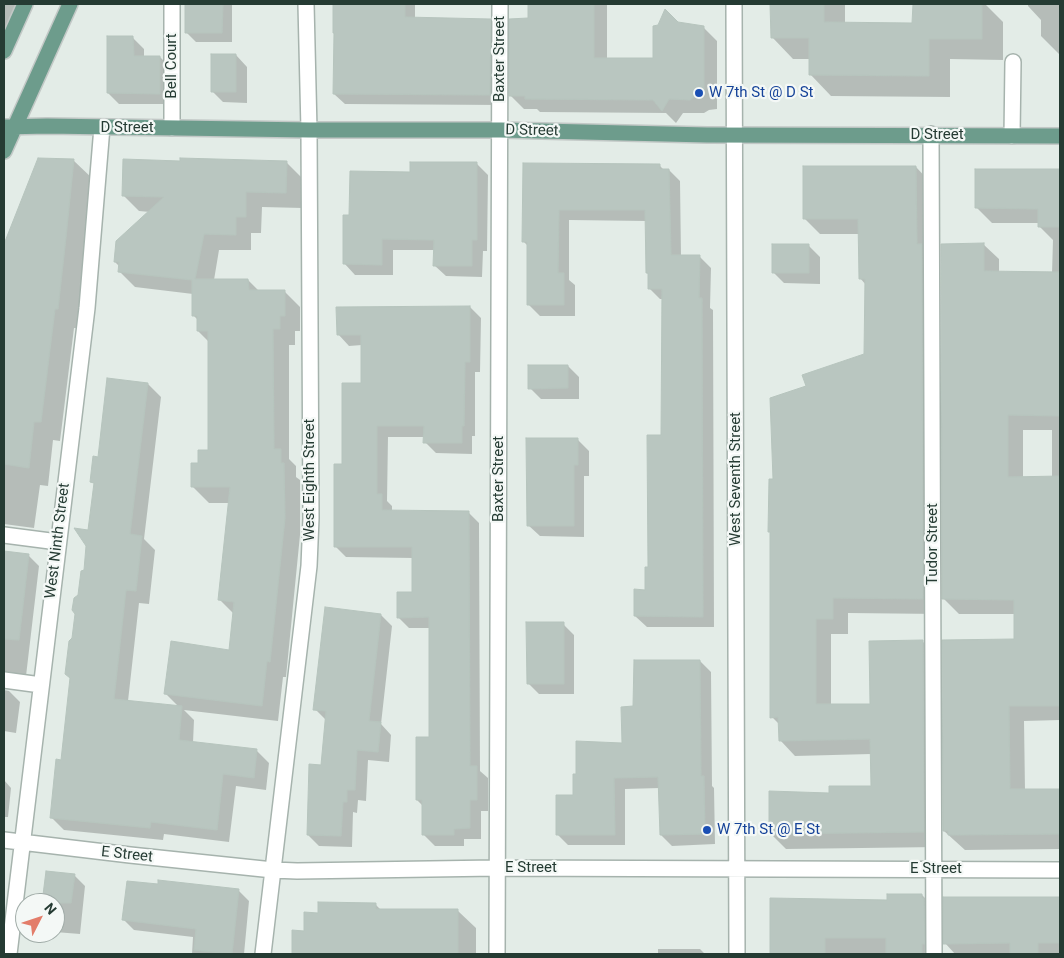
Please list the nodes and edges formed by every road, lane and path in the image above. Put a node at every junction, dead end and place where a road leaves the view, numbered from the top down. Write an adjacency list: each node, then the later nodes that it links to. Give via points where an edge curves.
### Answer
1 (25, 4): 7 (main road)
2 (70, 4): 9 (main road)
3 (172, 4): 11 (street, Bell Court)
4 (306, 4): 12 (street, West Eighth Street)
5 (500, 4): 13 (street, Baxter Street)
6 (734, 4): 15 (street, West Seventh Street)
7 (4, 51)
8 (1013, 62): 16 (street)
9 (9, 127): 10 (main road, D Street); 18 (main road)
10 (102, 128): 11 (main road, D Street); 20 (street, West Ninth Street, via 86,308)
11 (172, 128): 12 (main road, D Street)
12 (309, 130): 13 (main road, D Street); 28 (street, West Eighth Street, via 309,566)
13 (501, 130): 15 (main road, D Street); 25 (street, Baxter Street)
14 (931, 134): 15 (main road, D Street); 16 (main road, D Street); 26 (street, Tudor Street)
15 (735, 135): 27 (street, West Seventh Street)
16 (1012, 136): 17 (main road, D Street)
17 (1060, 136)
18 (4, 151)
19 (4, 535): 20 (street)
20 (58, 542): 22 (street, West Ninth Street)
21 (4, 680): 22 (street)
22 (41, 685): 24 (street, West Ninth Street)
23 (4, 840): 24 (street, E Street)
24 (23, 842): 28 (street, E Street); 30 (street, West Ninth Street)
25 (496, 868): 27 (street, E Street); 28 (street, E Street); 32 (street, Baxter Street)
26 (935, 868): 27 (street, E Street); 29 (street, E Street); 34 (street, Tudor Street)
27 (737, 869): 33 (street, West Seventh Street)
28 (273, 870): 31 (street, West Eighth Street)
29 (1060, 870)
30 (9, 954)
31 (263, 954)
32 (497, 954)
33 (737, 954)
34 (934, 954)

